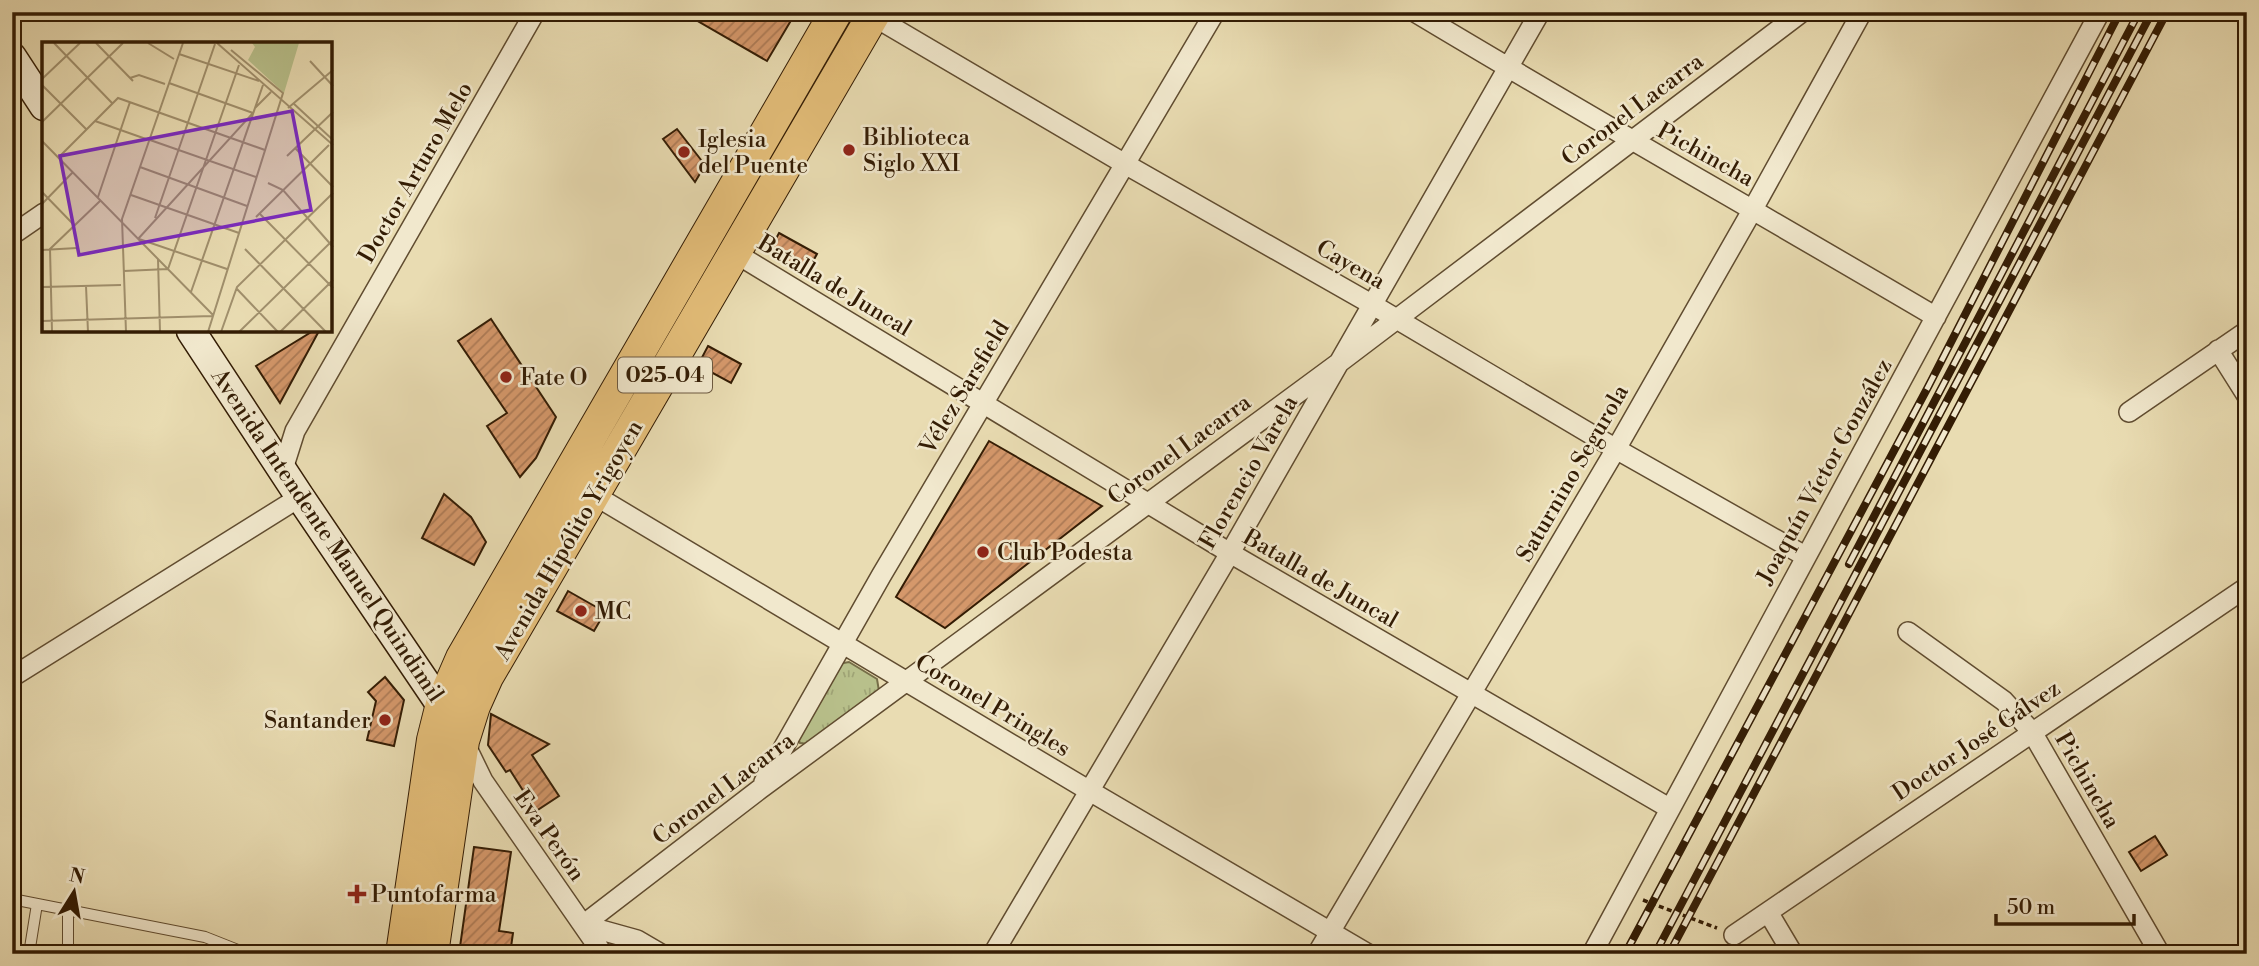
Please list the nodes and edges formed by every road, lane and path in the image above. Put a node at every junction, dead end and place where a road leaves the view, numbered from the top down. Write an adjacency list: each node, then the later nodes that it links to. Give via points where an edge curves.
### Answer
1 (535, 12): 30 (street, Doctor Arturo Melo, via 295,431)
2 (836, 12): 42 (main road, Avenida Hipólito Yrigoyen / 025-04, via 461,658)
3 (1216, 12): 14 (street, Vélez Sarsfield)
4 (1415, 12): 11 (street, Pichincha)
5 (1540, 12): 11 (street, Florencio Varela)
6 (1802, 12): 13 (street, Coronel Lacarra)
7 (1862, 12): 15 (street, Saturnino Segurola)
8 (2100, 12): 20 (street, Joaquín Víctor González)
9 (874, 14): 14 (street, Cayena); 18 (main road, Avenida Hipólito Yrigoyen / 025-04)
10 (12, 57): 12 (street)
11 (1508, 68): 13 (street, Pichincha); 19 (street, Florencio Varela)
12 (42, 103)
13 (1630, 140): 15 (street, Pichincha); 21 (street, Coronel Lacarra)
14 (1125, 164): 19 (street, Cayena); 27 (street, Vélez Sarsfield)
15 (1753, 209): 20 (street, Pichincha); 29 (street, Saturnino Segurola)
16 (42, 214): 17 (street)
17 (12, 235)
18 (735, 254): 27 (street, Batalla de Juncal); 31 (main road, Avenida Hipólito Yrigoyen / 025-04)
19 (1374, 305): 21 (street, Cayena); 25 (street, Florencio Varela)
20 (1936, 317): 35 (street, Joaquín Víctor González)
21 (1396, 318): 25 (street, Coronel Lacarra); 29 (street, Cayena)
22 (2247, 331): 24 (street)
23 (192, 332): 30 (street, Avenida Intendente Manuel Quindimil)
24 (2218, 350): 26 (street); 28 (street)
25 (1340, 362): 33 (street, Coronel Lacarra); 34 (street, Florencio Varela)
26 (2247, 396)
27 (983, 403): 33 (street, Batalla de Juncal); 38 (street, Vélez Sarsfield)
28 (2129, 412)
29 (1616, 449): 35 (street, Cayena); 41 (street, Saturnino Segurola)
30 (283, 469): 32 (street, Avenida Intendente Manuel Quindimil)
31 (594, 495): 38 (street, Coronel Pringles); 44 (main road, Avenida Hipólito Yrigoyen / 025-04, via 486,677)
32 (300, 497): 39 (street); 42 (street, Avenida Intendente Manuel Quindimil)
33 (1146, 503): 34 (street, Batalla de Juncal); 40 (street, Coronel Lacarra)
34 (1230, 553): 41 (street, Batalla de Juncal); 46 (street, Florencio Varela)
35 (1805, 556): 47 (street, Joaquín Víctor González)
36 (2247, 587): 43 (street, Doctor José Gálvez)
37 (1908, 632): 43 (street, Pichincha, via 2004,701)
38 (843, 645): 40 (street, Coronel Pringles); 45 (street, Vélez Sarsfield)
39 (12, 677)
40 (907, 682): 45 (street, Coronel Lacarra); 46 (street, Coronel Pringles)
41 (1471, 694): 47 (street, Batalla de Juncal); 54 (street, Saturnino Segurola)
42 (442, 704): 44 (street, Avenida Intendente Manuel Quindimil); 59 (main road, Avenida Hipólito Yrigoyen / 025-04)
43 (2032, 732): 52 (street, Doctor José Gálvez); 68 (street, Pichincha)
44 (463, 741): 53 (street, Eva Perón, via 483,781); 60 (main road, Avenida Hipólito Yrigoyen / 025-04)
45 (760, 789): 53 (street, Coronel Lacarra)
46 (1088, 790): 54 (street, Coronel Pringles); 63 (street, Florencio Varela)
47 (1669, 808): 48 (street, Joaquín Víctor González)
48 (1624, 892): 55 (path); 66 (street, Joaquín Víctor González)
49 (12, 899): 50 (lane)
50 (37, 904): 51 (lane); 56 (lane)
51 (68, 910): 57 (lane); 58 (lane, via 205,937)
52 (1768, 912): 55 (street, Doctor José Gálvez); 67 (street)
53 (583, 925): 61 (street, Eva Perón); 62 (street, via 636,940)
54 (1330, 931): 64 (street, Saturnino Segurola); 65 (street, Coronel Pringles)
55 (1734, 935)
56 (29, 954)
57 (68, 954)
58 (248, 954)
59 (402, 954)
60 (432, 954)
61 (603, 954)
62 (661, 954)
63 (993, 954)
64 (1317, 954)
65 (1368, 954)
66 (1592, 954)
67 (1793, 954)
68 (2160, 954)

